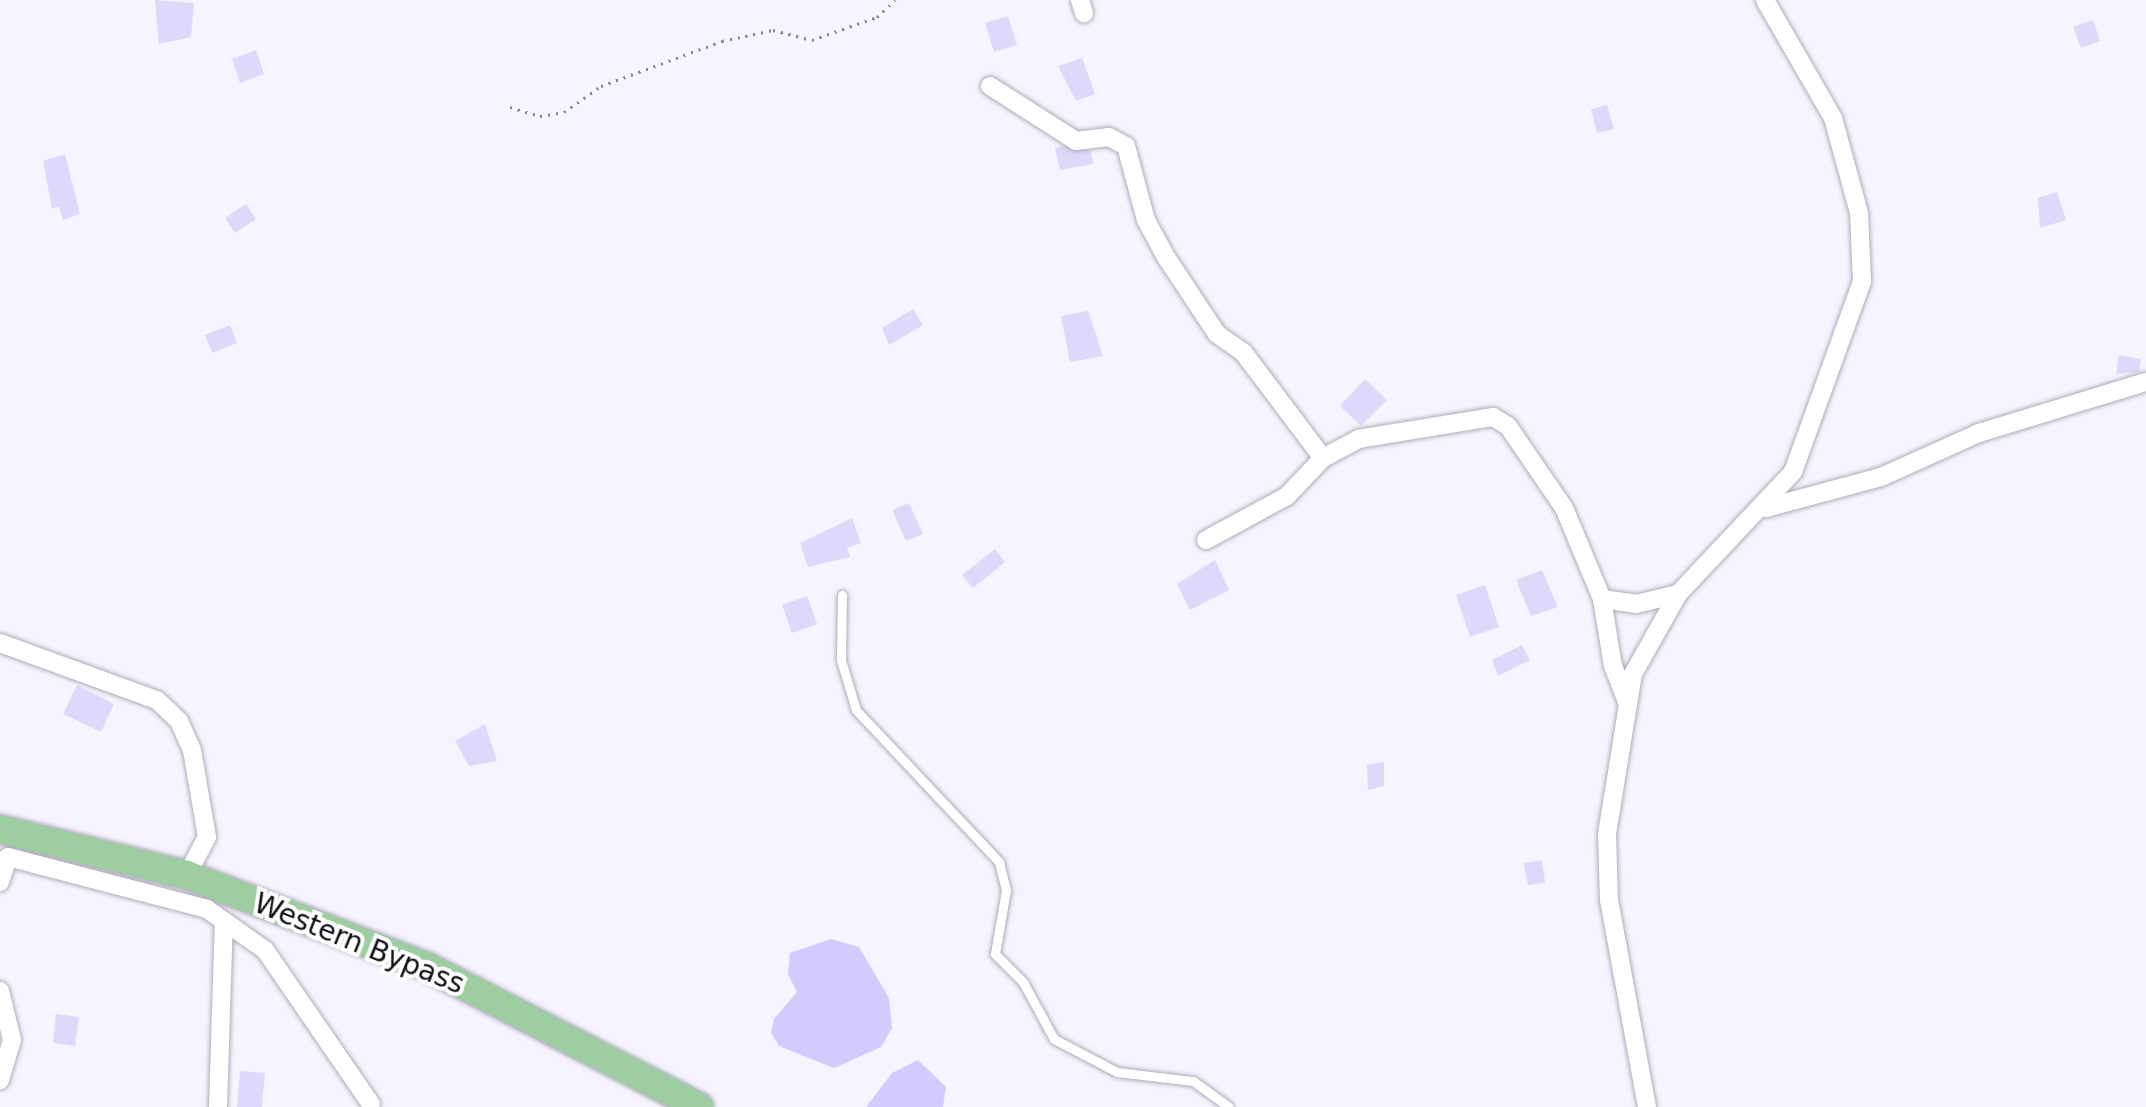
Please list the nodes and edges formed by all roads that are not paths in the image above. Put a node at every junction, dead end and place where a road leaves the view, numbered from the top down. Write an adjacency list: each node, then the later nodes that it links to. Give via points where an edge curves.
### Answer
1 (1765, 0): 5 (street, via 1833,118 1864,247 1862,281 1825,399 1793,472)
2 (990, 86): 4 (street, via 1076,141 1109,137 1126,146 1146,220 1166,257 1217,334 1243,352)
3 (2146, 382): 5 (street, via 1979,433 1881,477)
4 (1323, 458): 6 (street, via 1287,496); 9 (street, via 1399,428 1493,417 1508,426 1564,508)
5 (1763, 509): 7 (street)
6 (1206, 540)
7 (1678, 594): 9 (street, via 1636,604); 11 (street, via 1647,638)
8 (842, 595): 21 (lane, via 841,660 856,710 999,862 1006,890 995,954 1023,982 1054,1039 1117,1072 1193,1081)
9 (1602, 599): 11 (street, via 1613,666)
10 (0, 643): 13 (street, via 157,700 179,721 192,750 207,837)
11 (1628, 704): 22 (street, via 1607,834 1609,900)
12 (0, 829): 13 (main road, Western Bypass)
13 (187, 875): 20 (main road, Western Bypass, via 428,967)
14 (0, 882): 15 (street, via 8,857 88,872)
15 (224, 921): 18 (street, via 265,950); 19 (street)
16 (0, 991): 17 (street, via 12,1040)
17 (0, 1080)
18 (371, 1104)
19 (218, 1107)
20 (699, 1107)
21 (1229, 1107)
22 (1647, 1107)

